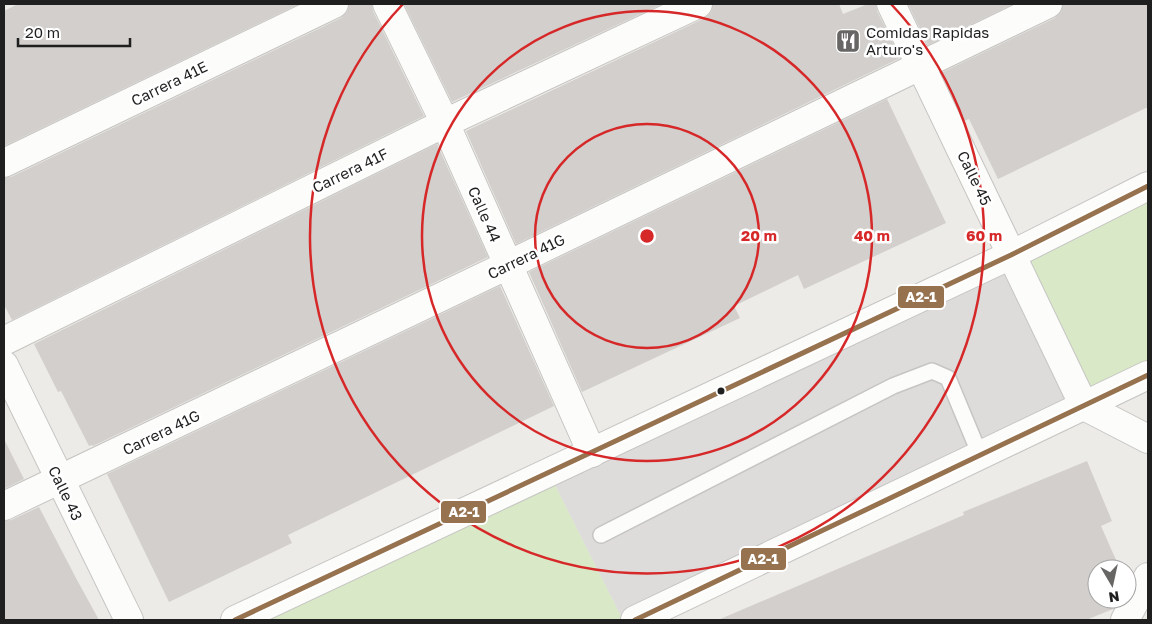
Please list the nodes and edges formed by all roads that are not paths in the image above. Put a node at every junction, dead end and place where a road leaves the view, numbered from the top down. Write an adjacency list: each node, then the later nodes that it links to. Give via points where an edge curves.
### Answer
1 (334, 4): 8 (street, Carrera 41E)
2 (387, 4): 7 (street, Calle 44)
3 (698, 4): 7 (street, Carrera 41F)
4 (891, 4): 6 (street, Calle 45)
5 (1048, 4): 6 (street, Carrera 41G)
6 (920, 65): 10 (street, Calle 45); 11 (street, Carrera 41G)
7 (445, 123): 11 (street, Calle 44); 12 (street, Carrera 41F)
8 (4, 162)
9 (1148, 186): 10 (street)
10 (1012, 255): 15 (street, Calle 45); 17 (street)
11 (508, 266): 17 (street, Calle 44); 19 (street, Carrera 41G)
12 (4, 341)
13 (4, 365): 19 (street, Calle 43)
14 (1148, 375): 15 (street)
15 (1084, 406): 16 (street); 18 (street)
16 (1148, 439)
17 (592, 453): 24 (street)
18 (980, 456): 21 (lane, via 948,378 932,371 893,386); 25 (street)
19 (60, 480): 20 (street, Carrera 41G); 23 (street, Calle 43)
20 (4, 506)
21 (601, 535)
22 (1148, 577): 26 (street)
23 (129, 620)
24 (236, 620)
25 (635, 620)
26 (1125, 620)

